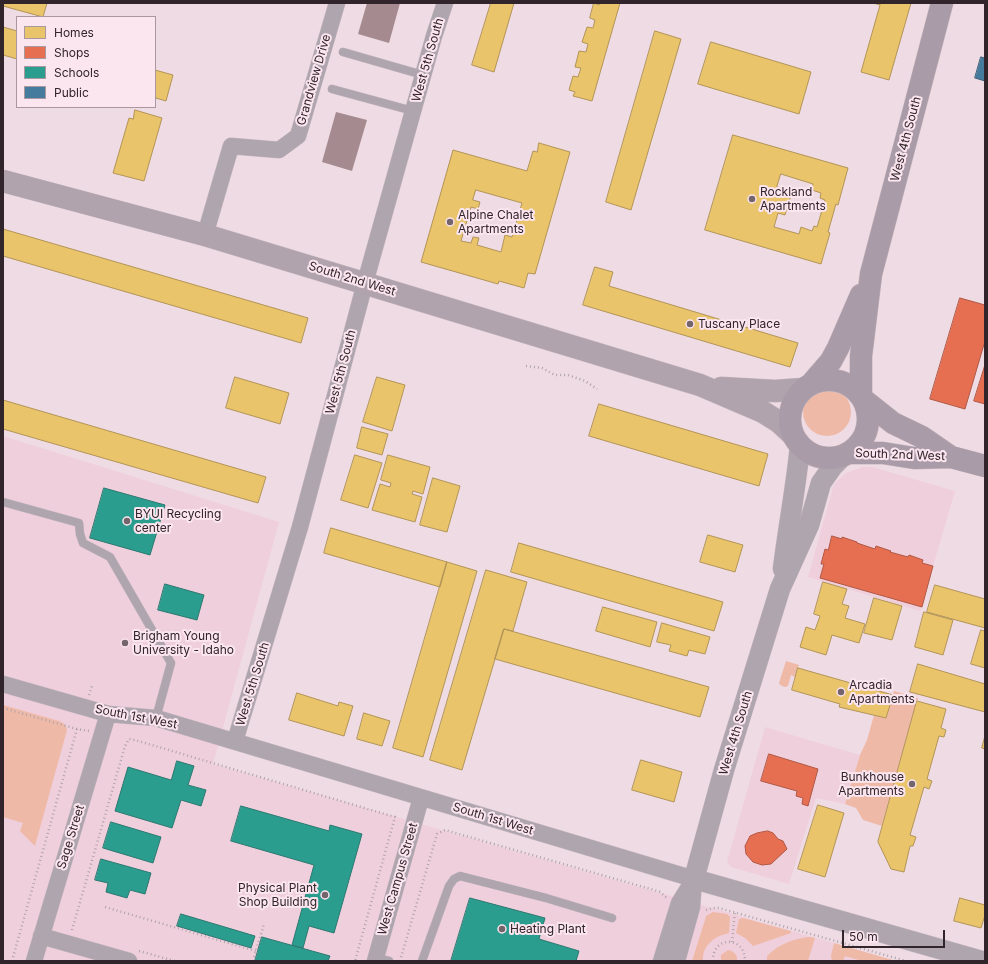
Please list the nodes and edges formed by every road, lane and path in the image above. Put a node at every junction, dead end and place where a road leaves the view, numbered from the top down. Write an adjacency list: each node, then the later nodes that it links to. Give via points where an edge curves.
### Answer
1 (337, 3): 9 (street, Grandview Drive, via 298,136 279,150 231,146)
2 (445, 3): 5 (street, West 5th South)
3 (942, 3): 10 (main road, West 4th South)
4 (343, 52): 5 (lane)
5 (423, 75): 7 (street, West 5th South)
6 (332, 89): 7 (lane)
7 (413, 111): 11 (street, West 5th South)
8 (3, 181): 9 (main road, South 2nd West)
9 (205, 235): 11 (main road, South 2nd West)
10 (871, 274): 14 (main road, West 4th South, via 831,361); 16 (main road, West 4th South, via 861,356)
11 (365, 283): 13 (main road, South 2nd West); 29 (street, West 5th South, via 300,527)
12 (526, 366): 15 (path, via 542,368 555,375 568,375)
13 (700, 386): 14 (main road, South 2nd West, via 775,391); 17 (main road, South 2nd West, via 763,412 779,422)
14 (808, 386): 16 (main road, via 834,379 854,388); 17 (main road, via 795,398 790,410 789,423)
15 (597, 389)
16 (863, 398): 18 (main road, via 868,410 867,430 857,447); 19 (main road, South 2nd West, via 893,423)
17 (796, 440): 18 (main road, via 809,453 820,458); 22 (street, West 4th South, via 794,495)
18 (846, 455): 19 (main road, South 2nd West, via 883,453 914,458); 22 (street, West 4th South, via 833,466 821,482 809,525)
19 (951, 457): 20 (main road, South 2nd West)
20 (985, 466)
21 (3, 502): 26 (lane, via 79,523 83,543 110,557 171,663)
22 (780, 589): 31 (street, West 4th South)
23 (3, 684): 25 (street, South 1st West)
24 (3, 708): 27 (path)
25 (108, 714): 26 (street, South 1st West); 37 (street, Sage Street)
26 (156, 718): 29 (street, South 1st West)
27 (77, 729): 28 (path); 43 (path)
28 (94, 732)
29 (235, 741): 30 (street, South 1st West)
30 (421, 798): 31 (street, South 1st West); 42 (street, West Campus Street)
31 (694, 879): 49 (street, via 679,903); 50 (street, via 692,907); 54 (street, South 1st West)
32 (105, 907): 40 (path)
33 (735, 912): 34 (path, via 713,908); 38 (path); 53 (path)
34 (704, 913)
35 (612, 918): 48 (lane, via 460,876 449,886)
36 (264, 924): 40 (path)
37 (41, 936): 39 (street); 44 (street, Sage Street)
38 (732, 942): 51 (path, via 720,945 713,954); 52 (path, via 743,950)
39 (69, 944): 41 (street); 47 (path, via 127,739 222,764 396,817)
40 (256, 951): 46 (path)
41 (106, 958): 45 (street)
42 (380, 960)
43 (12, 961)
44 (34, 961)
45 (129, 961)
46 (253, 961)
47 (355, 961)
48 (422, 961)
49 (661, 961)
50 (677, 961)
51 (713, 961)
52 (745, 961)
53 (906, 961)
54 (982, 961)

